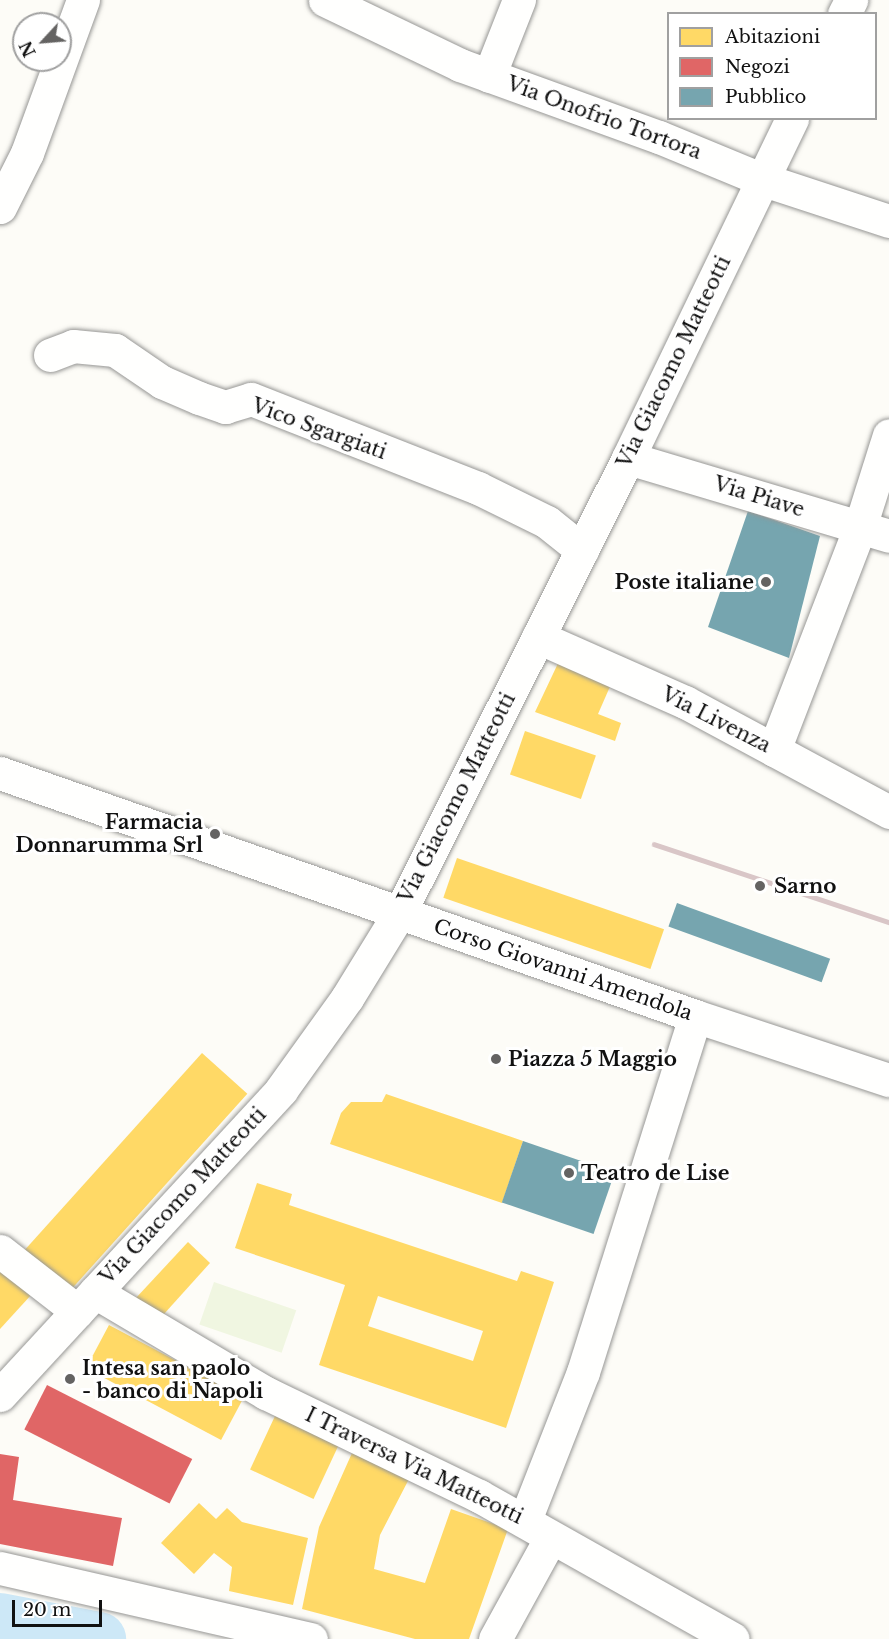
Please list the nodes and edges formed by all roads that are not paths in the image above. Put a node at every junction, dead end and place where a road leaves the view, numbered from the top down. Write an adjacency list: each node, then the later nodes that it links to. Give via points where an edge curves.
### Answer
1 (83, 0): 7 (street, via 27,153)
2 (325, 0): 4 (street, Via Onofrio Tortora)
3 (519, 0): 4 (street)
4 (489, 76): 6 (street, Via Onofrio Tortora, via 659,137)
5 (791, 120): 6 (street, Via Giacomo Matteotti)
6 (761, 179): 8 (street, Via Onofrio Tortora); 11 (street, Via Giacomo Matteotti)
7 (0, 207)
8 (889, 221)
9 (50, 355): 13 (street, Vico Sgargiati, via 73,346 115,350 162,382 199,398 225,407 251,399 478,488 548,522)
10 (889, 435): 12 (street)
11 (628, 458): 12 (street, Via Piave); 13 (street, Via Giacomo Matteotti)
12 (875, 532): 15 (street)
13 (582, 550): 14 (street, Via Giacomo Matteotti)
14 (538, 637): 15 (street, Via Livenza, via 685,702); 18 (street, Via Giacomo Matteotti)
15 (774, 750): 17 (street, Via Livenza)
16 (0, 773): 18 (street, Corso Giovanni Amendola)
17 (887, 805)
18 (400, 912): 19 (street, Corso Giovanni Amendola); 22 (street, Via Giacomo Matteotti, via 347,998 281,1090)
19 (695, 1016): 20 (street, Corso Giovanni Amendola); 24 (street)
20 (889, 1080)
21 (0, 1251): 22 (street, I Traversa Via Matteotti)
22 (86, 1302): 23 (street, Via Giacomo Matteotti); 24 (street, I Traversa Via Matteotti)
23 (0, 1395)
24 (538, 1528): 27 (street); 28 (street, I Traversa Via Matteotti)
25 (0, 1568): 26 (street)
26 (311, 1639)
27 (495, 1639)
28 (733, 1639)

